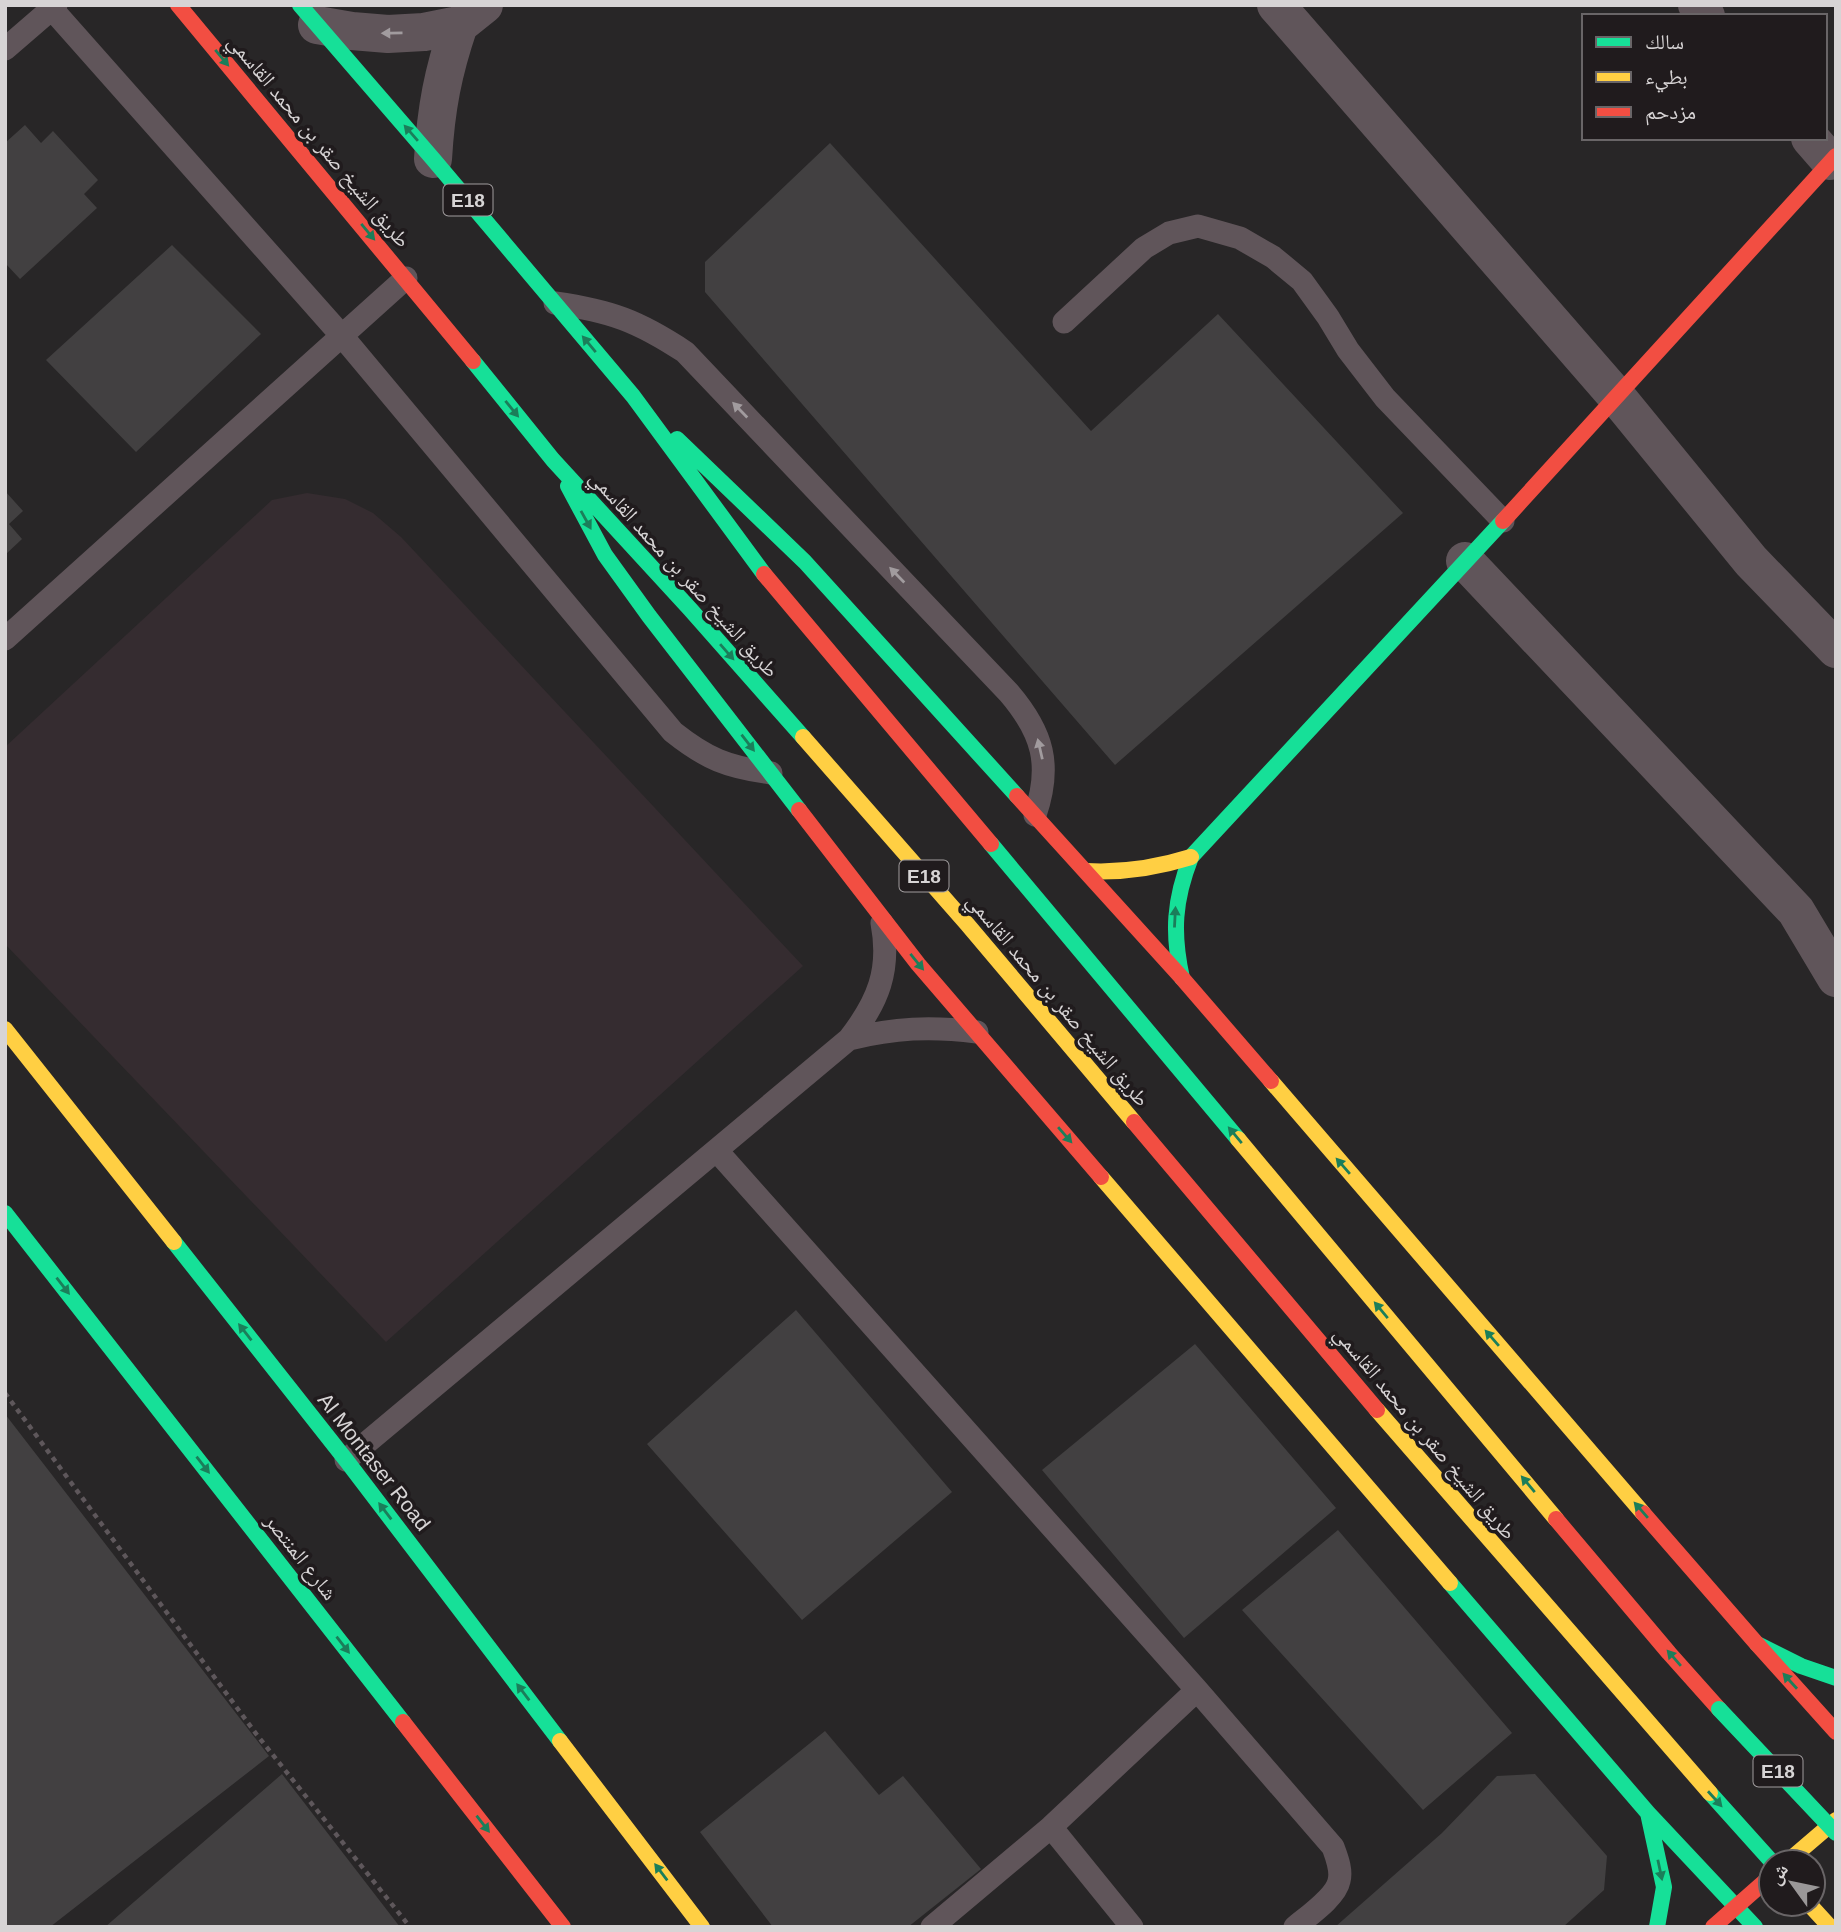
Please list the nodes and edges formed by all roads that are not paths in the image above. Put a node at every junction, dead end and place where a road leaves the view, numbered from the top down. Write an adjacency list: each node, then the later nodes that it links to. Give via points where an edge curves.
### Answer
1 (178, 5): 9 (main road, طريق الشيخ صقر بن محمد القاسمي / E18, one-way to 9)
2 (1276, 5): 14 (street)
3 (54, 7): 6 (lane); 12 (lane)
4 (309, 15): 5 (street, one-way to 4, via 424,32 388,34 352,32); 8 (main road, E18, one-way to 4)
5 (471, 15): 8 (street, via 448,57)
6 (5, 50)
7 (1825, 152): 14 (main road)
8 (433, 159): 10 (main road, E18)
9 (406, 278): 12 (lane); 15 (main road, طريق الشيخ صقر بن محمد القاسمي / E18, one-way to 15)
10 (555, 303): 13 (main road, E18, one-way to 10); 21 (lane, one-way to 10, via 1042,794 1041,750 1034,729 1009,693 685,352 623,317)
11 (1064, 322): 16 (lane, via 1144,248 1169,233 1198,226 1240,238 1301,281 1385,398)
12 (342, 336): 18 (lane); 20 (lane, via 673,732 718,762)
13 (633, 396): 21 (main road, via 805,562); 42 (main road, E18, one-way to 13, bridge, via 1669,1653 751,558)
14 (1618, 397): 16 (main road); 19 (street, via 1751,561)
15 (553, 460): 20 (main road, one-way to 20, via 606,555); 43 (main road, طريق الشيخ صقر بن محمد القاسمي / E18, one-way to 43, via 967,924 1448,1493)
16 (1503, 521): 17 (main road)
17 (1465, 561): 22 (main road); 26 (street, via 1796,911)
18 (5, 639)
19 (1836, 649)
20 (771, 773): 24 (main road)
21 (1035, 815): 23 (main road)
22 (1191, 857): 23 (main road, via 1139,871); 25 (main road, one-way to 22, via 1175,904)
23 (1086, 871): 25 (main road)
24 (880, 915): 28 (main road, one-way to 28); 29 (lane, via 885,936 882,981 874,1002)
25 (1181, 978): 35 (main road, one-way to 25)
26 (1836, 978)
27 (5, 1029): 34 (main road, Al Montaser Road, one-way to 27)
28 (977, 1032): 29 (lane, via 899,1029); 39 (main road, one-way to 39)
29 (849, 1038): 30 (lane)
30 (717, 1151): 34 (lane); 37 (lane)
31 (5, 1213): 33 (main road, شارع المنتصر)
32 (5, 1237): 33 (street)
33 (39, 1256): 45 (main road, شارع المنتصر, one-way to 45)
34 (346, 1460): 50 (main road, Al Montaser Road, one-way to 34)
35 (1757, 1644): 36 (main road); 38 (main road, one-way to 35)
36 (1836, 1678)
37 (1196, 1690): 41 (lane); 53 (lane, via 1333,1847 1339,1865 1334,1893)
38 (1836, 1732)
39 (1648, 1813): 47 (main road); 54 (main road, one-way to 54, via 1664,1887)
40 (1836, 1820): 44 (main road)
41 (1051, 1827): 51 (lane); 52 (lane)
42 (1836, 1833)
43 (1759, 1848)
44 (1803, 1848)
45 (534, 1888): 48 (lane); 49 (main road, شارع المنتصر)
46 (1757, 1888): 47 (main road)
47 (1736, 1907): 55 (main road); 56 (main road)
48 (534, 1927)
49 (564, 1927)
50 (702, 1927)
51 (932, 1927)
52 (1132, 1927)
53 (1296, 1927)
54 (1657, 1927)
55 (1713, 1927)
56 (1755, 1927)

